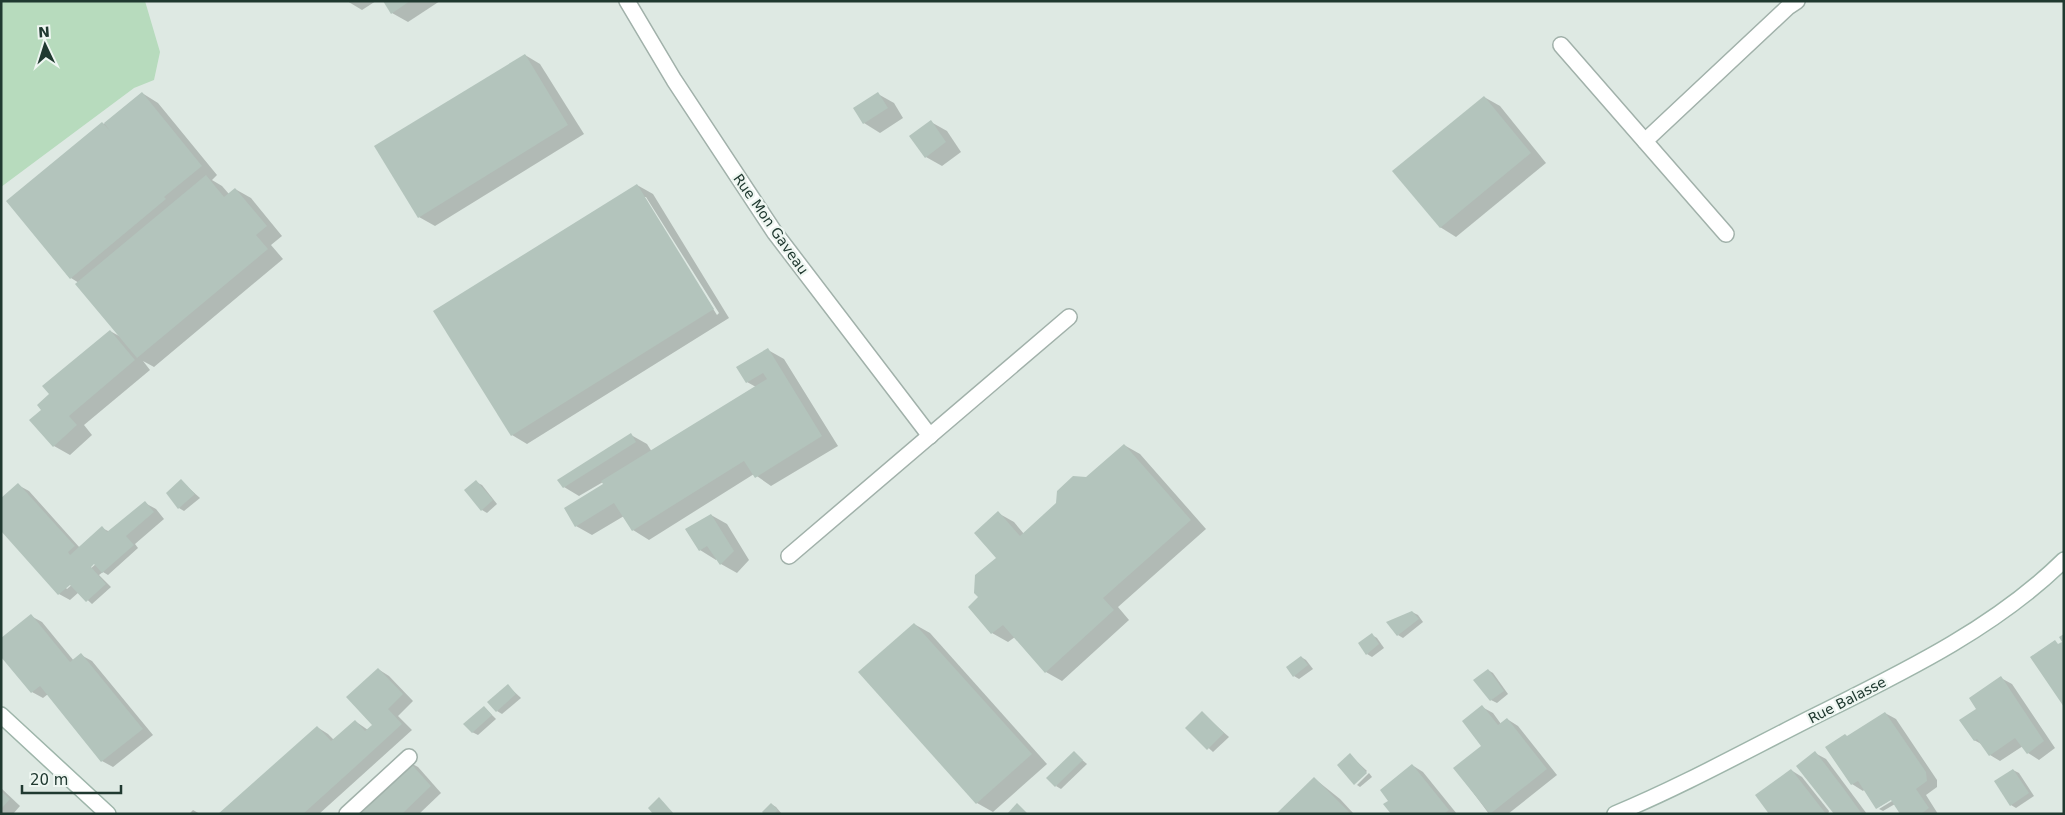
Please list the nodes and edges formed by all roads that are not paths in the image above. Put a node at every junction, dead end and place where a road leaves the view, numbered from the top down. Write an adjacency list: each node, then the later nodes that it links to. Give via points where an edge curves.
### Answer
1 (627, 1): 7 (street, Rue Mon Gaveau, via 674,80 764,217)
2 (1797, 1): 4 (street)
3 (1561, 45): 4 (street)
4 (1645, 141): 5 (street)
5 (1726, 234)
6 (1070, 317): 7 (street)
7 (930, 436): 8 (street)
8 (789, 556)
9 (2064, 560): 14 (street, Rue Balasse, via 2041,582 1978,627 1893,676 1666,792)
10 (1, 715): 12 (street)
11 (409, 757): 13 (street)
12 (108, 814)
13 (347, 814)
14 (1615, 814)

